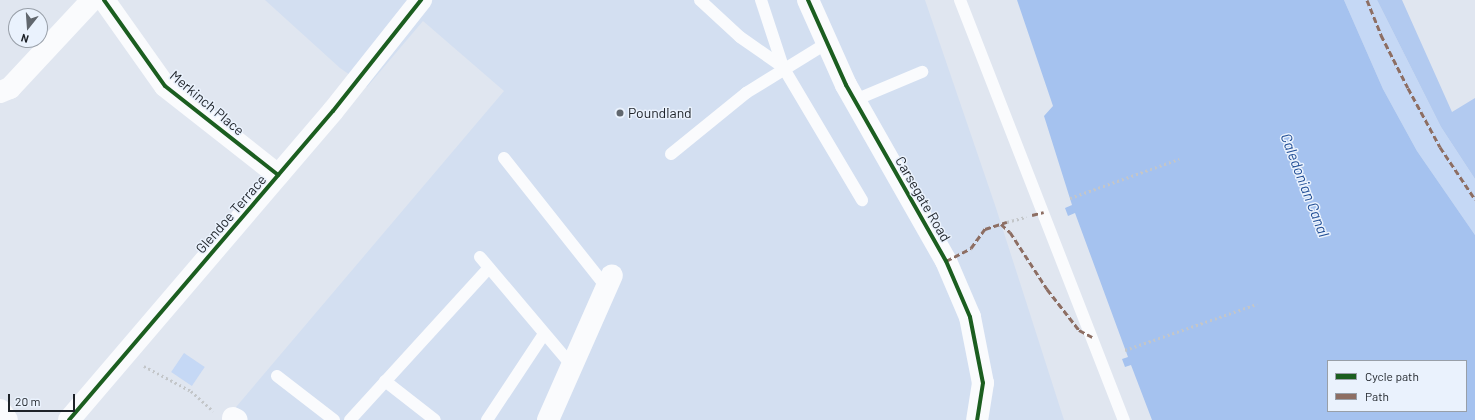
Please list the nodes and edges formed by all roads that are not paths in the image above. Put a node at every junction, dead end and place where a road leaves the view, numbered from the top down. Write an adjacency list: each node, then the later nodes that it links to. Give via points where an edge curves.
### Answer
1 (92, 0): 11 (street, via 10,88)
2 (104, 0): 15 (street, Merkinch Place, via 165,86)
3 (421, 0): 15 (street, Glendoe Terrace)
4 (700, 0): 9 (lane, via 740,37)
5 (761, 0): 9 (lane)
6 (808, 0): 8 (street, Carsegate Road)
7 (960, 0): 33 (lane)
8 (827, 43): 9 (lane); 12 (street, Carsegate Road)
9 (783, 67): 13 (lane, via 746,92); 16 (lane)
10 (922, 72): 12 (lane)
11 (0, 92)
12 (855, 100): 32 (street, Carsegate Road, via 946,261 970,317 983,384)
13 (671, 154)
14 (504, 158): 19 (lane)
15 (278, 175): 26 (street, Glendoe Terrace)
16 (862, 200)
17 (480, 257): 18 (lane)
18 (489, 268): 20 (lane); 23 (lane)
19 (609, 282): 21 (street)
20 (544, 334): 21 (lane); 30 (lane)
21 (572, 366): 31 (street)
22 (277, 376): 27 (lane)
23 (385, 382): 28 (lane); 29 (lane)
24 (0, 410): 25 (street)
25 (7, 420)
26 (69, 420)
27 (334, 420)
28 (350, 420)
29 (435, 420)
30 (486, 420)
31 (548, 420)
32 (977, 420)
33 (1124, 420)

